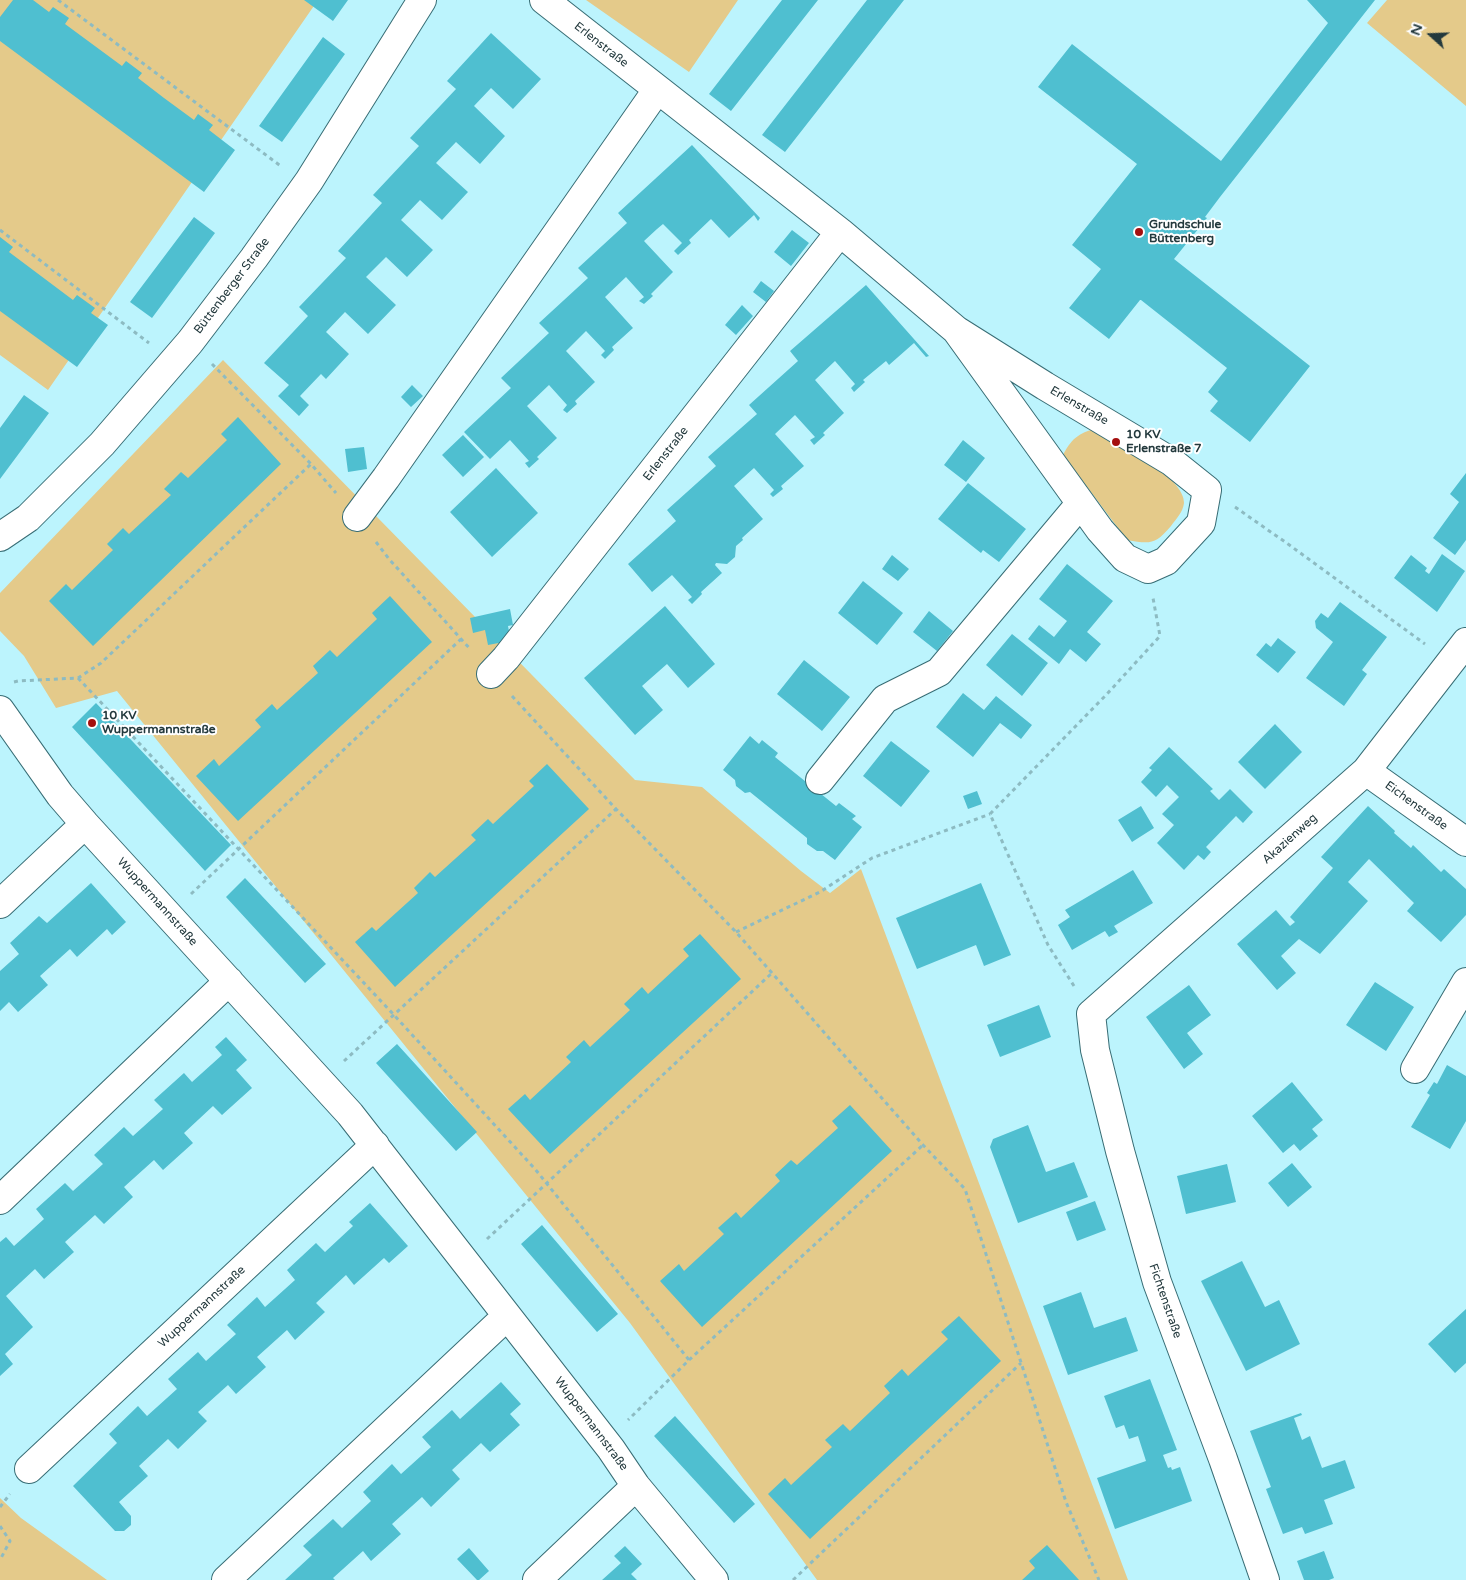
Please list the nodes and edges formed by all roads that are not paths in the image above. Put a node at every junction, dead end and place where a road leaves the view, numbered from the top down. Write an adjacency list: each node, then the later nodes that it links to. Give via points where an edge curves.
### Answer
1 (422, 0): 8 (street, Büttenberger Straße, via 306,185 182,352 102,444 28,518)
2 (544, 0): 3 (street, Erlenstraße)
3 (657, 90): 4 (street, Erlenstraße); 7 (street)
4 (840, 232): 5 (street, Erlenstraße); 10 (street, Erlenstraße)
5 (956, 330): 6 (street, Erlenstraße); 6 (street, Erlenstraße, via 1172,462 1207,490 1201,523 1166,561 1148,569 1125,558)
6 (1080, 504): 13 (street, via 939,672 885,699)
7 (357, 517)
8 (0, 537)
9 (1458, 652): 12 (street, Akazienweg)
10 (492, 674)
11 (0, 710): 14 (street, Wuppermannstraße)
12 (1366, 771): 15 (street, Eichenstraße); 19 (street, Akazienweg)
13 (820, 780)
14 (84, 824): 16 (street); 17 (street, Wuppermannstraße)
15 (1466, 842)
16 (0, 904)
17 (229, 981): 21 (street, Wuppermannstraße); 22 (street)
18 (1466, 982): 20 (street)
19 (1092, 1014): 29 (street, Fichtenstraße, via 1096,1050 1116,1133 1157,1282)
20 (1415, 1069)
21 (375, 1145): 23 (street, Wuppermannstraße); 24 (street, Wuppermannstraße)
22 (0, 1200)
23 (507, 1316): 25 (street, Wuppermannstraße); 26 (street)
24 (29, 1469)
25 (636, 1486): 27 (street); 28 (street, Wuppermannstraße)
26 (226, 1580)
27 (537, 1580)
28 (714, 1580)
29 (1265, 1580)

